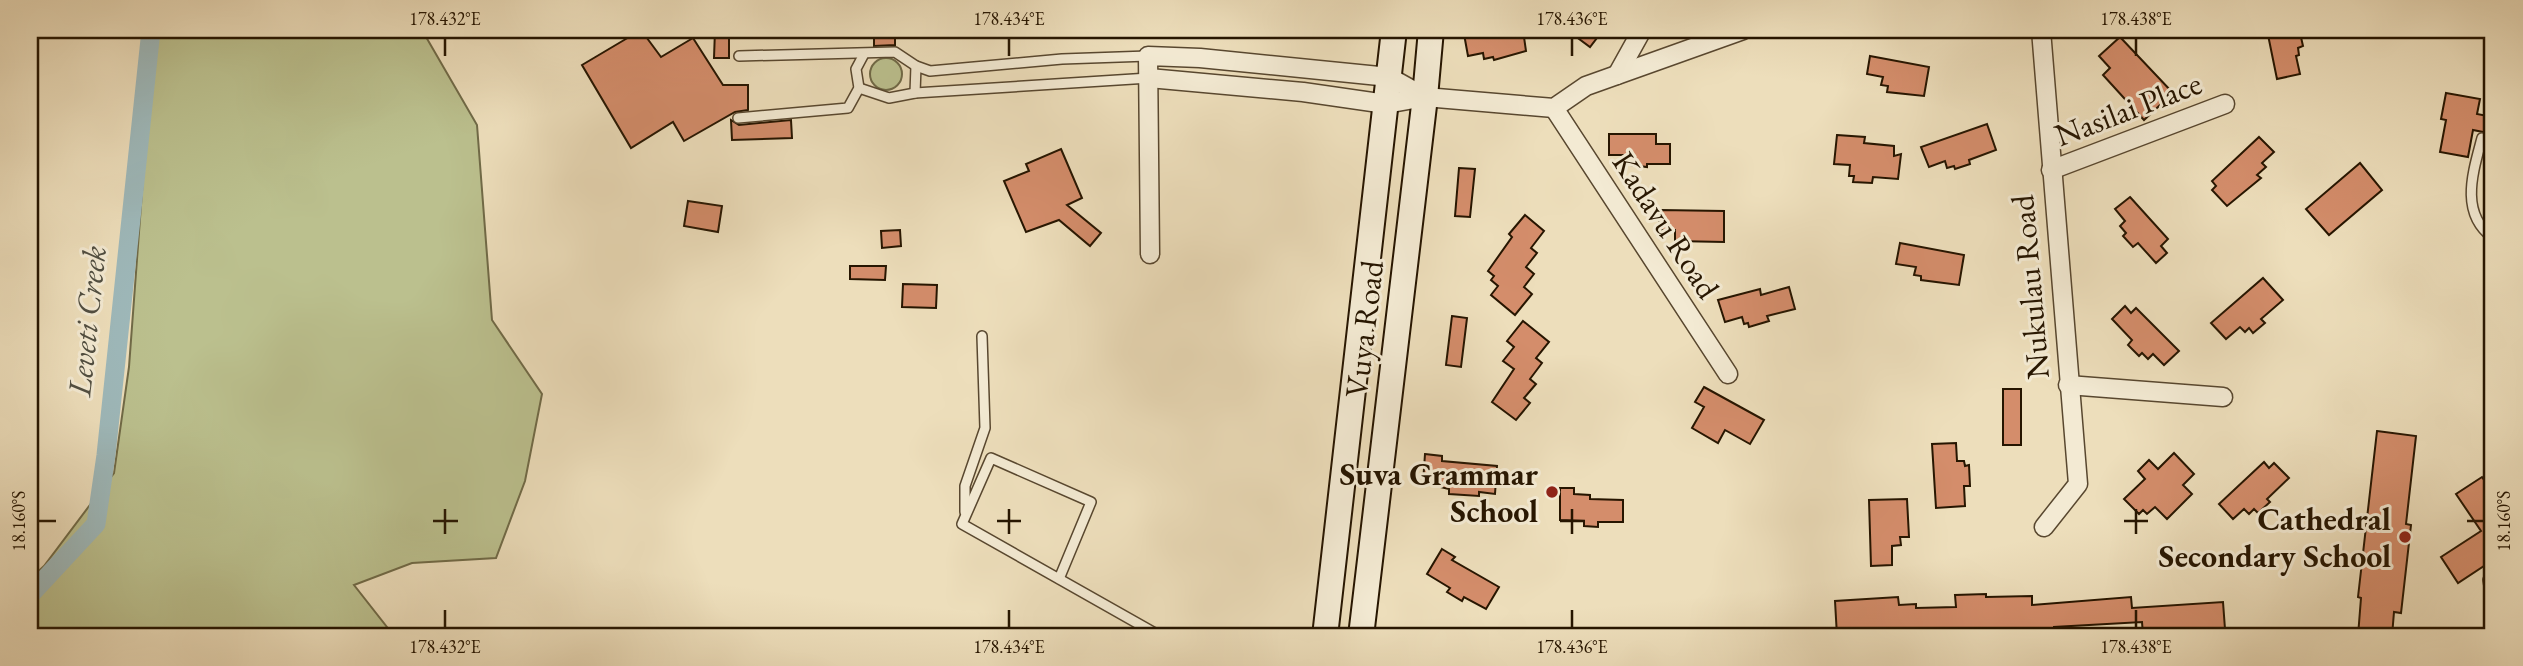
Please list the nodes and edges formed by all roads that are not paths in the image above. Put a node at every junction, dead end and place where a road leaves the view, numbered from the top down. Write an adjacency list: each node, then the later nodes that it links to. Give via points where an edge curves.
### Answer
1 (1394, 30): 11 (main road, Vuya Road)
2 (1431, 30): 15 (main road, Vuya Road)
3 (1642, 30): 10 (street)
4 (1743, 30): 10 (street)
5 (2041, 30): 21 (street, Nukulau Road)
6 (864, 54): 7 (lane); 9 (lane, via 895,52); 13 (lane, via 856,69)
7 (739, 56)
8 (1147, 57): 9 (lane, via 930,71); 11 (street); 12 (street)
9 (916, 66): 14 (lane)
10 (1617, 75): 18 (street, via 1587,86)
11 (1389, 77): 15 (street); 16 (main road, Vuya Road)
12 (1149, 78): 14 (lane); 16 (street); 23 (street)
13 (859, 88): 14 (lane, via 889,98); 19 (lane, via 848,108)
14 (915, 93)
15 (1425, 97): 16 (street); 18 (street); 35 (main road, Vuya Road)
16 (1386, 104): 34 (main road, Vuya Road)
17 (2225, 104): 21 (street, Nasilai Place)
18 (1554, 108): 25 (street, Kadavu Road)
19 (738, 118)
20 (2482, 138): 22 (lane, via 2470,199 2474,214)
21 (2051, 170): 26 (street, Nukulau Road)
22 (2493, 238)
23 (1150, 254)
24 (982, 336): 28 (lane, via 985,428 965,486)
25 (1728, 374)
26 (2068, 385): 27 (street); 29 (street, Nukulau Road, via 2078,484)
27 (2223, 397)
28 (965, 517): 31 (lane, via 962,524); 31 (lane, via 992,458 1091,502)
29 (2044, 527)
30 (2493, 570): 32 (lane, via 2488,580)
31 (1059, 579): 33 (lane)
32 (2493, 607)
33 (1165, 636)
34 (1325, 636)
35 (1361, 636)

